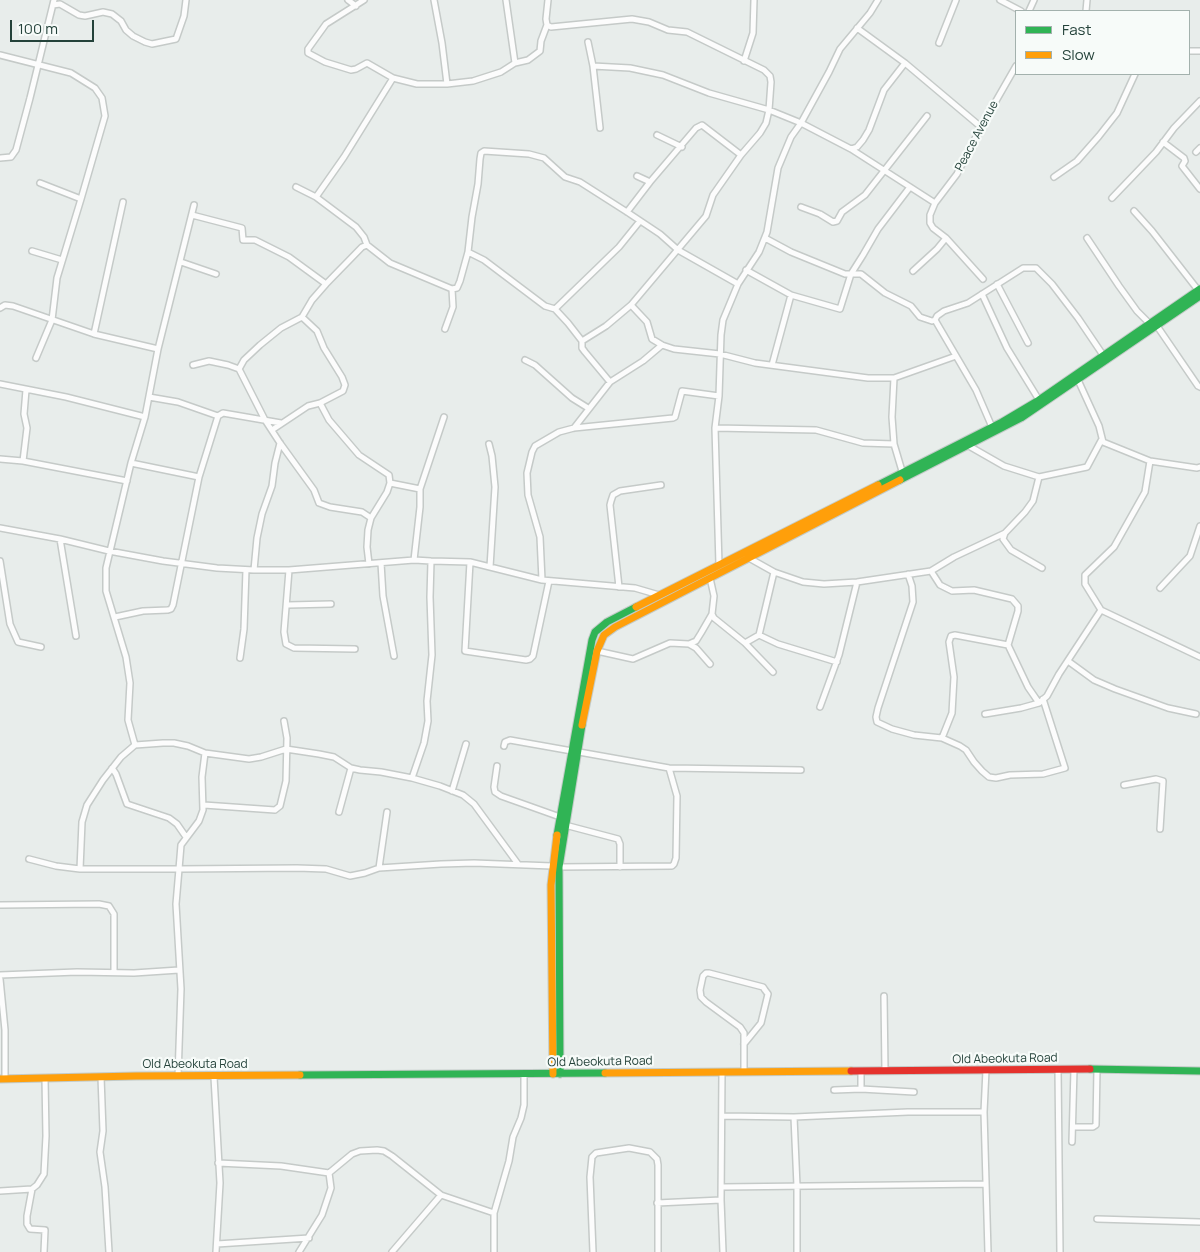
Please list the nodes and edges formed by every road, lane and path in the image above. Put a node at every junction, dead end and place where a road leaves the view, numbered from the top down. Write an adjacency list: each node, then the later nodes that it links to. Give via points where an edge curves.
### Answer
1 (186, 0): 11 (street, via 176,39 152,44 132,36 112,14 103,12 85,16)
2 (348, 0): 12 (street)
3 (364, 0): 12 (street)
4 (434, 0): 27 (street)
5 (506, 0): 20 (street)
6 (548, 0): 14 (street)
7 (754, 0): 19 (street, via 753,33)
8 (878, 0): 15 (street)
9 (956, 0): 17 (street)
10 (1000, 0): 13 (street)
11 (53, 3): 22 (street)
12 (356, 6): 26 (street, via 326,24 308,53 351,70 367,63)
13 (1019, 10)
14 (548, 25): 19 (street, via 557,28 640,20 668,30 691,33); 20 (street, via 540,51 528,60)
15 (857, 28): 21 (street); 31 (street, via 840,49)
16 (588, 42): 23 (street)
17 (939, 43)
18 (0, 55): 22 (street)
19 (744, 61): 29 (street, via 770,76)
20 (515, 63): 27 (street, via 482,78)
21 (905, 64): 32 (street); 37 (street, via 884,90 863,140)
22 (38, 66): 39 (street, via 13,155); 50 (street, via 71,73 95,88 102,98 105,116)
23 (593, 66): 29 (street, via 630,68 663,75 709,93); 33 (street)
24 (1015, 68): 32 (street, Peace Avenue)
25 (1135, 75): 42 (street, via 1117,113 1104,130 1077,161)
26 (392, 78): 27 (street, via 417,84); 48 (street)
27 (447, 84)
28 (1200, 101): 35 (street)
29 (769, 110): 31 (street); 38 (street, via 760,133)
30 (926, 116): 40 (street)
31 (801, 123): 37 (street); 59 (street, via 791,137 778,168)
32 (981, 127): 52 (street, Peace Avenue, via 957,174)
33 (600, 128)
34 (657, 135): 36 (street)
35 (1163, 142): 47 (street, via 1184,158 1182,166); 49 (street)
36 (682, 147): 38 (street, via 702,125); 43 (street)
37 (851, 150): 40 (street)
38 (741, 155): 63 (street, via 713,195 706,216)
39 (0, 158)
40 (885, 170): 46 (street); 54 (street, via 865,195 842,212 835,222)
41 (637, 176): 43 (street)
42 (1054, 177)
43 (650, 182): 56 (street)
44 (40, 183): 50 (street)
45 (296, 187): 48 (street)
46 (910, 187): 52 (street); 71 (street, via 878,229)
47 (1200, 189)
48 (316, 197): 62 (street, via 356,226)
49 (1112, 198)
50 (82, 199): 66 (street)
51 (123, 202): 88 (street)
52 (935, 203): 60 (street, via 930,223)
53 (194, 204): 57 (street)
54 (801, 207)
55 (1134, 211): 77 (street)
56 (628, 212): 58 (street); 65 (street, via 580,182 566,177 544,158 484,151 481,153)
57 (192, 215): 67 (street); 73 (street, via 242,228 243,240 255,240 289,257)
58 (640, 221): 63 (street); 82 (street, via 619,247)
59 (765, 238): 68 (street); 71 (street, via 809,260)
60 (946, 238): 69 (street); 72 (street)
61 (1087, 238): 86 (street, via 1137,311)
62 (367, 245): 73 (street); 76 (street, via 390,263)
63 (678, 250): 74 (street); 80 (street)
64 (32, 251): 66 (street)
65 (468, 252): 76 (street, via 457,288); 82 (street, via 484,260 545,306)
66 (62, 260): 84 (street)
67 (181, 262): 70 (street); 92 (street)
68 (746, 270): 74 (street); 79 (street)
69 (913, 271)
70 (216, 274)
71 (851, 274): 79 (street, via 840,308); 85 (street, via 861,274 885,293 911,306 920,317)
72 (983, 279)
73 (326, 284): 83 (street)
74 (738, 284): 93 (street, via 724,320)
75 (997, 284): 78 (street); 90 (street); 95 (street, via 1023,268 1036,268 1078,318)
76 (452, 289): 87 (street, via 453,307)
77 (1199, 292): 86 (main road)
78 (982, 294): 85 (street, via 944,311); 109 (street, via 1007,348)
79 (790, 295): 99 (street)
80 (631, 305): 89 (street); 91 (street, via 647,322 652,339)
81 (0, 308): 84 (street, via 5,305)
82 (555, 309): 89 (street)
83 (302, 317): 100 (street, via 260,345); 110 (street, via 317,332 344,385 343,391)
84 (52, 320): 88 (street); 96 (street)
85 (935, 320): 94 (street)
86 (1153, 325): 95 (main road); 102 (main road); 105 (street)
87 (445, 329)
88 (94, 334): 92 (street)
89 (582, 341): 103 (street, via 582,348)
90 (1028, 343)
91 (662, 345): 93 (street); 103 (street, via 643,362)
92 (158, 349): 108 (street)
93 (720, 354): 99 (street); 107 (street)
94 (956, 356): 101 (street); 117 (street)
95 (1103, 356): 109 (main road)
96 (36, 358)
97 (525, 360): 111 (street)
98 (193, 365): 100 (street, via 209,361)
99 (772, 365): 101 (street, via 868,378)
100 (239, 369): 115 (street)
101 (894, 378): 124 (street)
102 (1078, 380): 121 (street, via 1100,426); 125 (main road)
103 (610, 382): 111 (street)
104 (0, 384): 106 (street)
105 (1200, 387)
106 (26, 390): 113 (street); 127 (street, via 24,414 27,428)
107 (719, 396): 118 (street, via 682,391 673,418); 119 (street)
108 (149, 397): 112 (street, via 178,402); 113 (street)
109 (1039, 400): 117 (main road)
110 (320, 403): 116 (street, via 308,406); 135 (street, via 329,420 359,455 389,475)
111 (588, 408): 118 (street)
112 (218, 416): 115 (street, via 223,413); 132 (street)
113 (145, 417): 129 (street)
114 (444, 417): 137 (street)
115 (265, 420): 116 (street); 120 (street)
116 (281, 423): 120 (street)
117 (992, 426): 131 (main road)
118 (574, 428): 162 (street, via 535,446 532,452 528,495 540,537)
119 (715, 428): 124 (street, via 816,430 863,443); 152 (street)
120 (272, 430): 122 (street)
121 (1102, 439): 128 (street); 133 (street, via 1087,467)
122 (280, 443): 138 (street, via 314,490 319,503 362,512); 156 (street, via 257,538)
123 (489, 444): 153 (street, via 495,487)
124 (894, 444): 131 (street)
125 (969, 446): 133 (street, via 1004,466); 144 (main road)
126 (0, 459): 127 (street)
127 (23, 461): 134 (street)
128 (1150, 461): 130 (street); 170 (street, via 1145,492 1114,547 1085,575 1085,584)
129 (131, 463): 132 (street); 134 (street)
130 (1200, 467)
131 (902, 471): 152 (main road)
132 (200, 477): 150 (street)
133 (1038, 477): 141 (street, via 1033,500)
134 (127, 481): 143 (street)
135 (390, 483): 137 (street); 138 (street)
136 (662, 485): 165 (street, via 620,491 613,495 610,505)
137 (420, 489): 145 (street)
138 (371, 518): 151 (street, via 367,547)
139 (1200, 526): 166 (street, via 1190,556)
140 (0, 528): 142 (street)
141 (1005, 533): 154 (street, via 1003,539 1011,550); 158 (street)
142 (60, 539): 143 (street); 174 (street)
143 (109, 552): 150 (street); 172 (street, via 106,591)
144 (749, 558): 159 (street); 161 (main road)
145 (414, 560): 147 (street); 149 (street)
146 (0, 561): 178 (street, via 10,624 18,642)
147 (431, 561): 148 (street); 205 (street, via 432,655 428,721)
148 (470, 562): 153 (street); 163 (street, via 465,651 530,659)
149 (381, 563): 151 (street); 181 (street, via 383,596)
150 (183, 564): 155 (street); 172 (street, via 171,609)
151 (369, 564): 157 (street)
152 (719, 565): 167 (main road)
153 (490, 567): 162 (street)
154 (1042, 568)
155 (246, 570): 156 (street); 183 (street)
156 (254, 570): 157 (street)
157 (289, 570): 169 (street)
158 (931, 571): 160 (street); 177 (street, via 940,585 952,591 974,590 1012,599 1018,611)
159 (774, 572): 164 (street, via 803,582); 173 (street)
160 (908, 574): 164 (street); 193 (street, via 912,602 877,722 914,735)
161 (710, 578): 171 (street, via 714,596); 180 (main road, via 608,631)
162 (542, 580): 163 (street)
163 (549, 581): 165 (street)
164 (857, 582): 185 (street)
165 (619, 587): 167 (street)
166 (1160, 588)
167 (659, 595): 198 (main road, via 607,622 595,632)
168 (331, 604): 169 (street)
169 (288, 605): 179 (street, via 284,632 286,644 294,648)
170 (1101, 610): 182 (street); 184 (street)
171 (712, 614): 175 (street); 176 (street, via 696,641)
172 (115, 617): 195 (street, via 126,657 130,684 128,720)
173 (759, 635): 175 (street); 185 (street)
174 (76, 636)
175 (745, 643): 187 (street)
176 (689, 644): 180 (street, via 670,643 633,659); 186 (street)
177 (1008, 645): 188 (street, via 1028,687); 193 (street, via 950,636 954,677 952,714)
178 (41, 647)
179 (356, 649)
180 (597, 651): 198 (main road)
181 (394, 656)
182 (1200, 657)
183 (240, 658)
184 (1068, 661): 188 (street); 191 (street, via 1094,680 1115,689 1168,708)
185 (837, 662): 189 (street)
186 (710, 664)
187 (773, 672)
188 (1041, 701): 190 (street); 193 (street, via 1065,768 1043,774 989,777 966,750)
189 (820, 707)
190 (985, 714)
191 (1196, 714)
192 (284, 721): 197 (street)
193 (942, 738)
194 (466, 744): 207 (street)
195 (135, 746): 199 (street, via 174,743); 201 (street)
196 (504, 746): 198 (street, via 510,740)
197 (286, 749): 199 (street, via 249,759); 202 (street, via 334,757); 208 (street, via 286,780 278,808)
198 (576, 751): 203 (street); 211 (main road); 212 (main road)
199 (205, 753): 208 (street, via 202,777)
200 (497, 766): 211 (street, via 496,792)
201 (112, 768): 214 (street, via 127,804 168,818); 221 (street, via 88,805 82,822)
202 (351, 768): 205 (street); 209 (street)
203 (669, 768): 204 (street); 218 (street, via 677,796 675,862 672,866)
204 (801, 770)
205 (412, 778): 207 (street)
206 (1124, 785): 213 (street, via 1156,779 1163,781)
207 (452, 791): 216 (street, via 474,804)
208 (204, 805): 214 (street, via 199,821)
209 (339, 812)
210 (387, 812): 220 (street)
211 (560, 817): 217 (main road)
212 (565, 825): 217 (main road); 218 (street, via 618,839)
213 (1160, 829)
214 (186, 837): 219 (street, via 179,851)
215 (29, 859): 221 (street)
216 (518, 864): 217 (street); 220 (street)
217 (556, 866): 218 (street); 240 (main road)
218 (620, 867)
219 (179, 868): 220 (street, via 297,868 350,876); 221 (street); 223 (street, via 176,904)
220 (379, 868)
221 (80, 869)
222 (0, 905): 224 (street, via 109,906 114,914)
223 (179, 970): 224 (street); 241 (street, via 182,989)
224 (114, 972): 225 (street)
225 (0, 975)
226 (0, 979): 229 (street, via 5,1030)
227 (884, 996): 235 (street)
228 (744, 1044): 228 (street, via 744,1033 740,1027 701,997 706,973 762,987 768,994 761,1023); 238 (street)
229 (2, 1065): 245 (street)
230 (1058, 1069): 231 (main road, Old Abeokuta Road); 233 (main road, Old Abeokuta Road); 280 (street)
231 (1074, 1069): 232 (main road, Old Abeokuta Road); 252 (street)
232 (1097, 1069): 236 (main road, Old Abeokuta Road); 252 (street, via 1096,1125 1093,1128)
233 (986, 1070): 235 (main road, Old Abeokuta Road); 249 (street)
234 (860, 1071): 235 (main road, Old Abeokuta Road); 238 (main road, Old Abeokuta Road); 246 (street)
235 (885, 1071)
236 (1200, 1071)
237 (722, 1072): 238 (main road, Old Abeokuta Road); 240 (main road, Old Abeokuta Road); 250 (street)
238 (744, 1072)
239 (524, 1074): 240 (main road, Old Abeokuta Road); 243 (main road, Old Abeokuta Road); 264 (street, via 524,1105)
240 (556, 1074)
241 (178, 1076): 242 (main road, Old Abeokuta Road); 243 (main road, Old Abeokuta Road)
242 (101, 1077): 244 (main road, Old Abeokuta Road); 270 (street, via 103,1131 100,1152)
243 (214, 1077): 254 (street)
244 (45, 1078): 245 (main road, Old Abeokuta Road); 259 (street, via 44,1174)
245 (2, 1079)
246 (861, 1089): 247 (street); 248 (street)
247 (834, 1090)
248 (914, 1092)
249 (984, 1112): 251 (street); 256 (street)
250 (722, 1116): 251 (street); 258 (street)
251 (794, 1118): 257 (street)
252 (1073, 1127): 253 (street)
253 (1072, 1142)
254 (218, 1163): 255 (street, via 281,1166); 268 (street)
255 (329, 1173): 261 (street, via 352,1154 384,1151); 267 (street, via 331,1188 322,1215)
256 (985, 1184): 257 (street); 279 (street)
257 (796, 1186): 258 (street); 278 (street)
258 (722, 1187): 262 (street)
259 (32, 1189): 260 (street); 269 (street, via 27,1224 30,1229 45,1230)
260 (0, 1191)
261 (442, 1195): 264 (street); 273 (street)
262 (721, 1200): 263 (street); 277 (street)
263 (657, 1203): 275 (street, via 658,1165 654,1155 629,1148 596,1153 592,1157 590,1177); 276 (street)
264 (494, 1213): 274 (street)
265 (1097, 1218): 266 (street)
266 (1200, 1222)
267 (309, 1238): 268 (street); 272 (street)
268 (217, 1244): 271 (street)
269 (44, 1252)
270 (109, 1252)
271 (216, 1252)
272 (298, 1252)
273 (392, 1252)
274 (494, 1252)
275 (594, 1252)
276 (658, 1252)
277 (723, 1252)
278 (796, 1252)
279 (988, 1252)
280 (1060, 1252)

